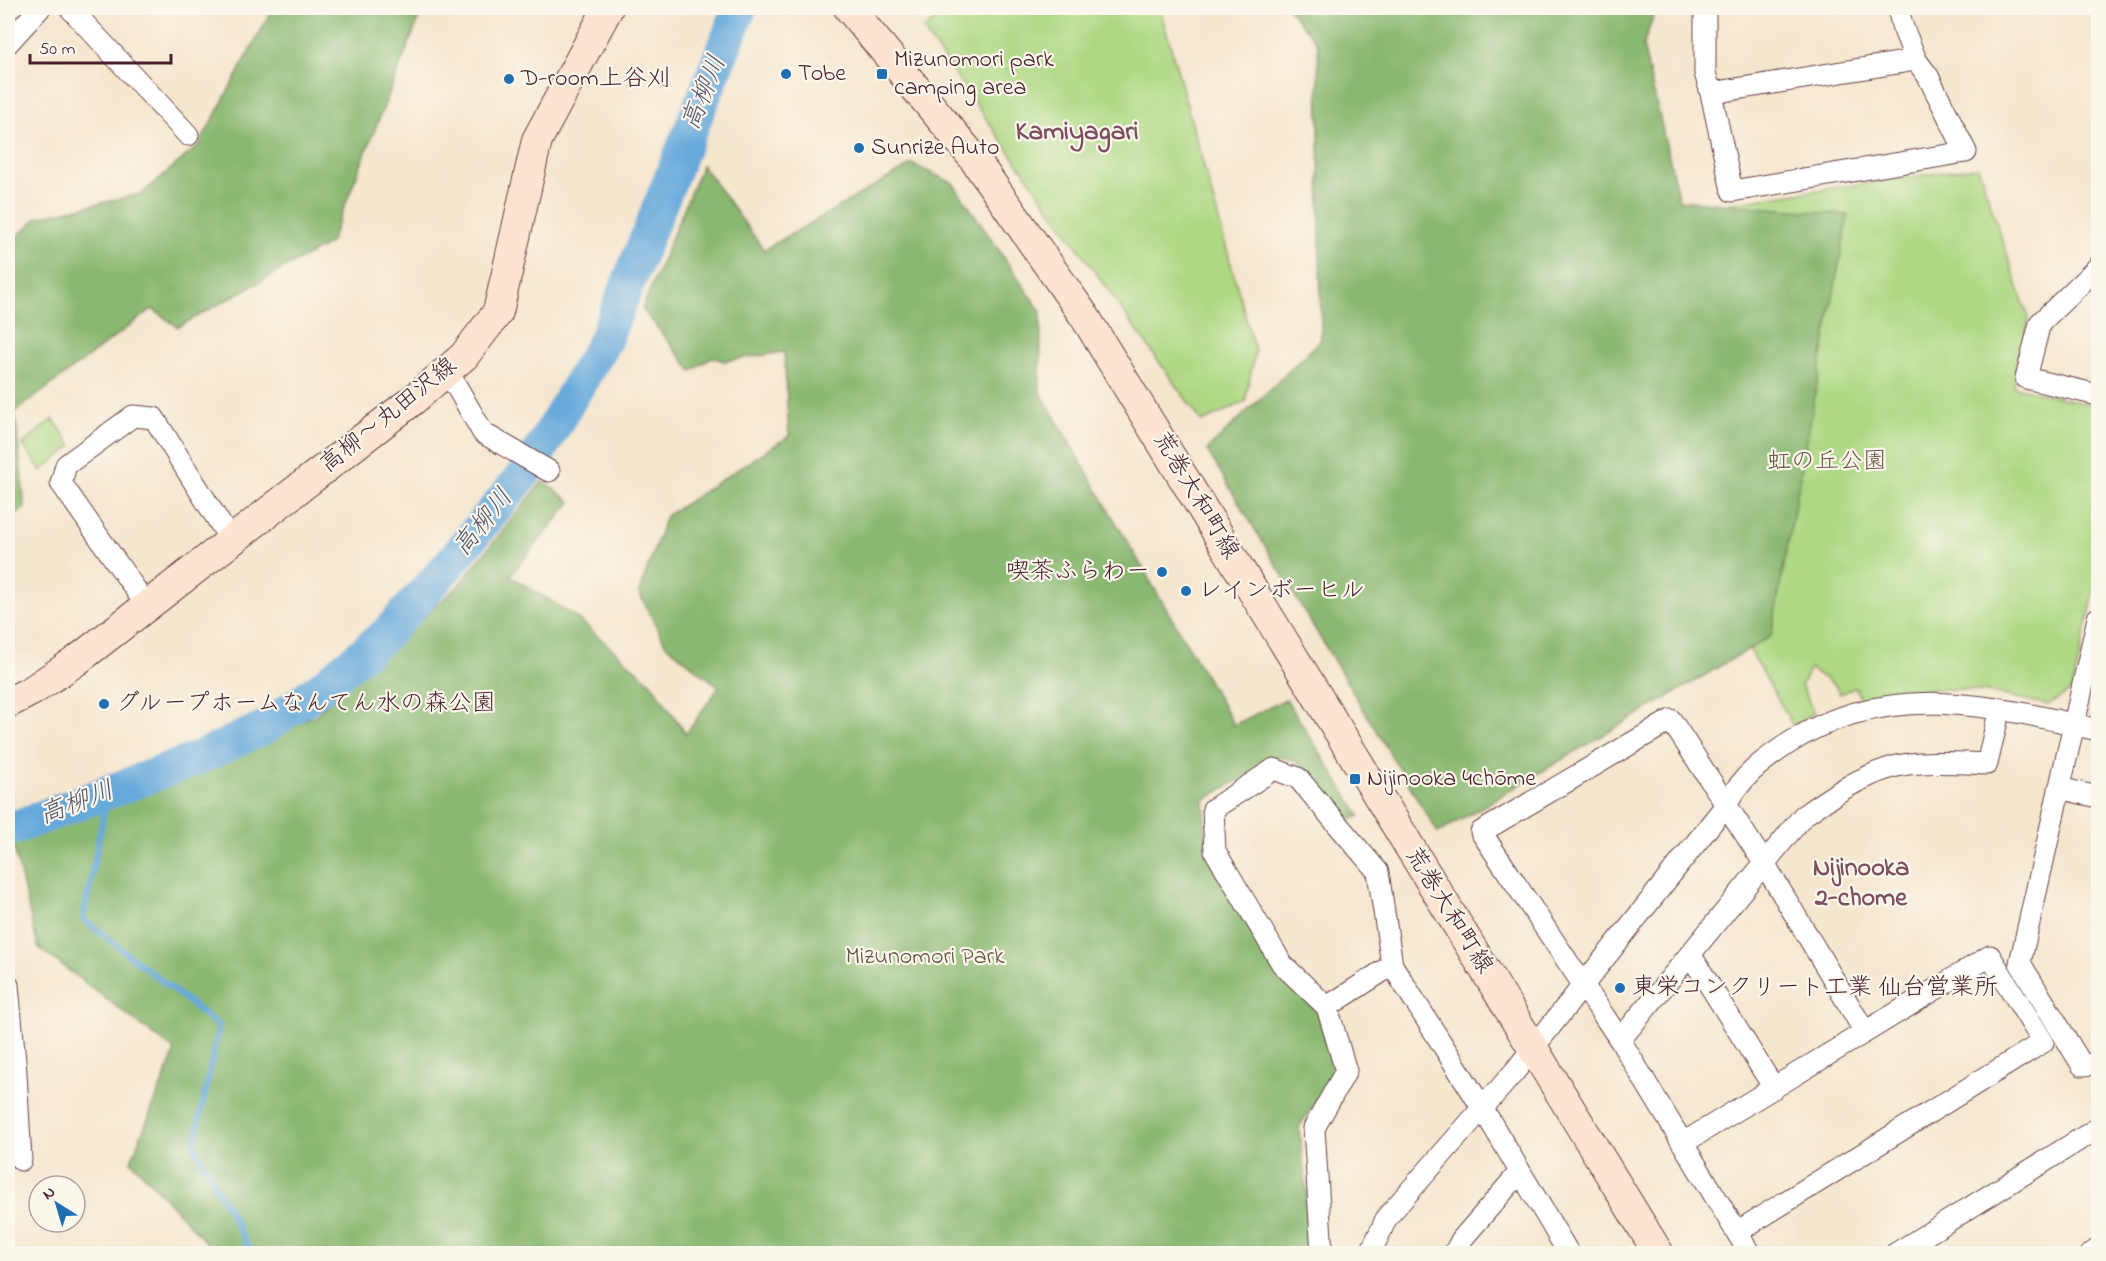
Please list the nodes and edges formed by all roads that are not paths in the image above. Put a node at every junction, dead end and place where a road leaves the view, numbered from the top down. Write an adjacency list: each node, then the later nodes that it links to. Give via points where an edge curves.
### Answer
1 (40, 8): 7 (street)
2 (70, 8): 10 (street)
3 (608, 8): 12 (street, 高柳～丸田沢線, via 537,140 498,312 464,356)
4 (849, 8): 34 (street, 荒巻大和町線, via 972,156 1085,317)
5 (1705, 8): 9 (street, via 1705,73)
6 (1898, 8): 8 (street)
7 (8, 43)
8 (1916, 60): 9 (street); 9 (street, via 1966,153 1732,191)
9 (1712, 93)
10 (188, 135)
11 (2098, 267): 13 (street, via 2040,323 2026,378)
12 (447, 370): 14 (street, via 483,433); 15 (street, 高柳～丸田沢線)
13 (2098, 395)
14 (549, 471)
15 (231, 541): 16 (street, 高柳～丸田沢線); 16 (street, via 154,418 133,416 66,465 62,483)
16 (147, 606): 19 (street, 高柳～丸田沢線, via 76,661)
17 (2098, 618): 18 (street)
18 (2093, 664): 21 (street)
19 (8, 703)
20 (2000, 708): 21 (street); 25 (street, via 1919,703 1830,722 1800,736 1752,771 1739,783); 26 (street, via 1987,764 1894,766 1842,788 1803,816)
21 (2074, 724): 22 (street); 23 (street)
22 (2098, 730)
23 (2059, 788): 24 (street); 35 (street, via 2020,963 2082,1065)
24 (2098, 797)
25 (1726, 805): 26 (street); 29 (street); 29 (street, via 1671,720 1481,832)
26 (1764, 863): 27 (street); 32 (street)
27 (1690, 954): 33 (street); 36 (street)
28 (1392, 965): 31 (street); 31 (street, via 1378,872 1298,778 1274,768 1213,809 1215,850 1282,964); 37 (street)
29 (1584, 984): 33 (street); 34 (street)
30 (8, 985): 40 (street)
31 (1327, 1007): 44 (street, via 1346,1071 1314,1128)
32 (1865, 1032): 36 (street); 42 (street, via 1990,956 2043,1042)
33 (1620, 1040): 39 (street)
34 (1533, 1048): 37 (street); 48 (street, 荒巻大和町線)
35 (2098, 1064)
36 (1774, 1088): 39 (street)
37 (1483, 1108): 41 (street); 45 (street, via 1387,1217)
38 (2098, 1136): 50 (street, via 2095,1130)
39 (1683, 1143): 42 (street)
40 (21, 1160)
41 (1519, 1173): 46 (street, via 1462,1239); 47 (street)
42 (1737, 1232): 49 (street)
43 (2098, 1249): 51 (street)
44 (1322, 1254)
45 (1370, 1254)
46 (1454, 1254)
47 (1569, 1254)
48 (1659, 1254)
49 (1750, 1254)
50 (1895, 1254)
51 (2091, 1254)

